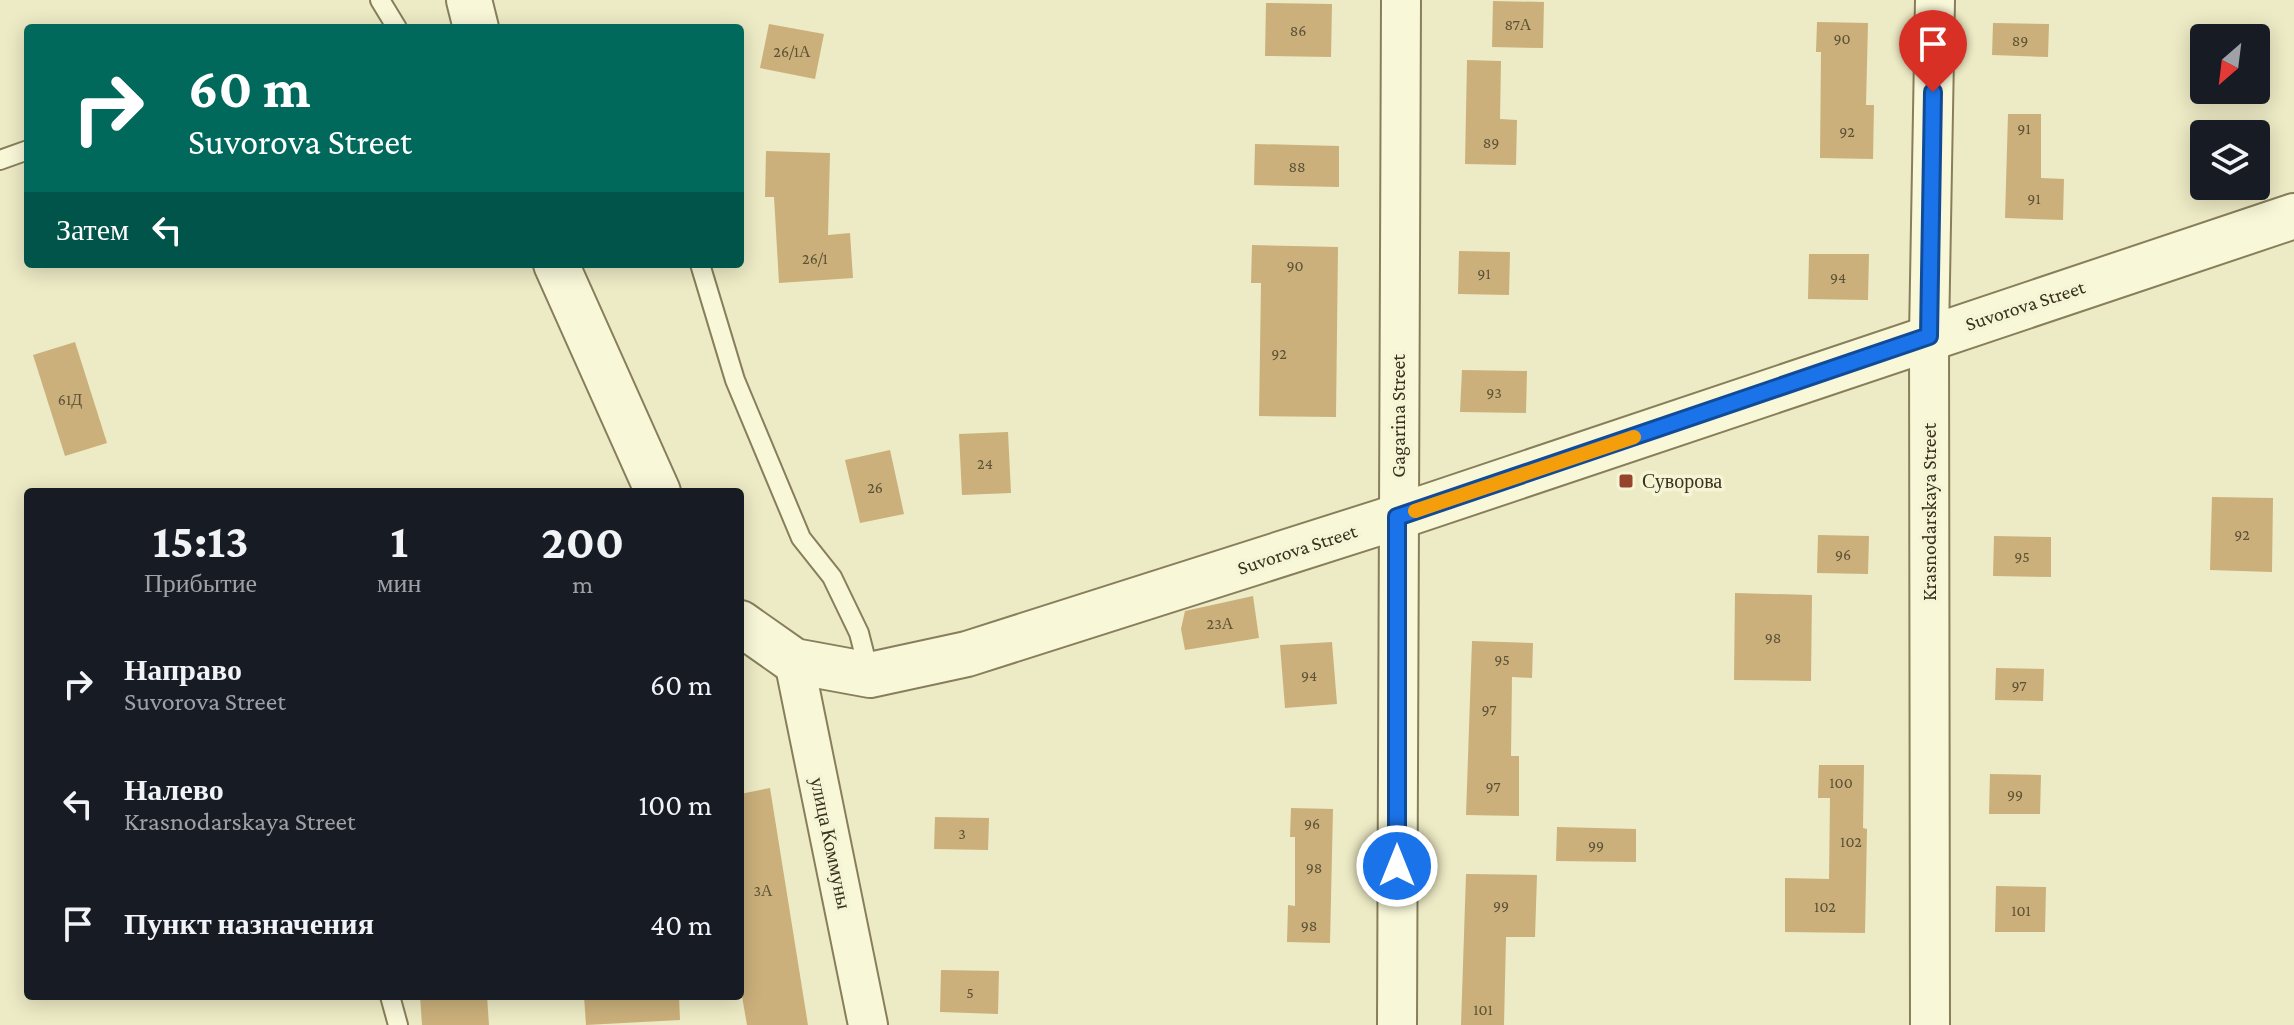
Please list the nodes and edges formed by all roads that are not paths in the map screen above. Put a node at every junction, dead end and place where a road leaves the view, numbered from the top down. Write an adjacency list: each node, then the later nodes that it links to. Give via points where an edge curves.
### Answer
1 (380, 0): 5 (lane)
2 (469, 0): 6 (street)
3 (1401, 0): 14 (street, Gagarina Street)
4 (1935, 0): 12 (street, Krasnodarskaya Street)
5 (395, 24)
6 (475, 24)
7 (24, 151): 8 (lane)
8 (0, 160)
9 (2294, 216): 12 (street, Suvorova Street)
10 (558, 268): 13 (street)
11 (701, 268): 17 (lane, via 735,380 801,538 832,577 859,633)
12 (1929, 336): 14 (street, Suvorova Street); 22 (street, Krasnodarskaya Street)
13 (656, 488)
14 (1397, 517): 17 (street, Suvorova Street, via 967,654); 21 (street, Gagarina Street)
15 (744, 626): 16 (street)
16 (794, 661): 17 (street, Suvorova Street); 20 (street, улица Коммуны)
17 (870, 675)
18 (391, 1000): 19 (lane)
19 (398, 1025)
20 (868, 1025)
21 (1397, 1025)
22 (1930, 1025)

